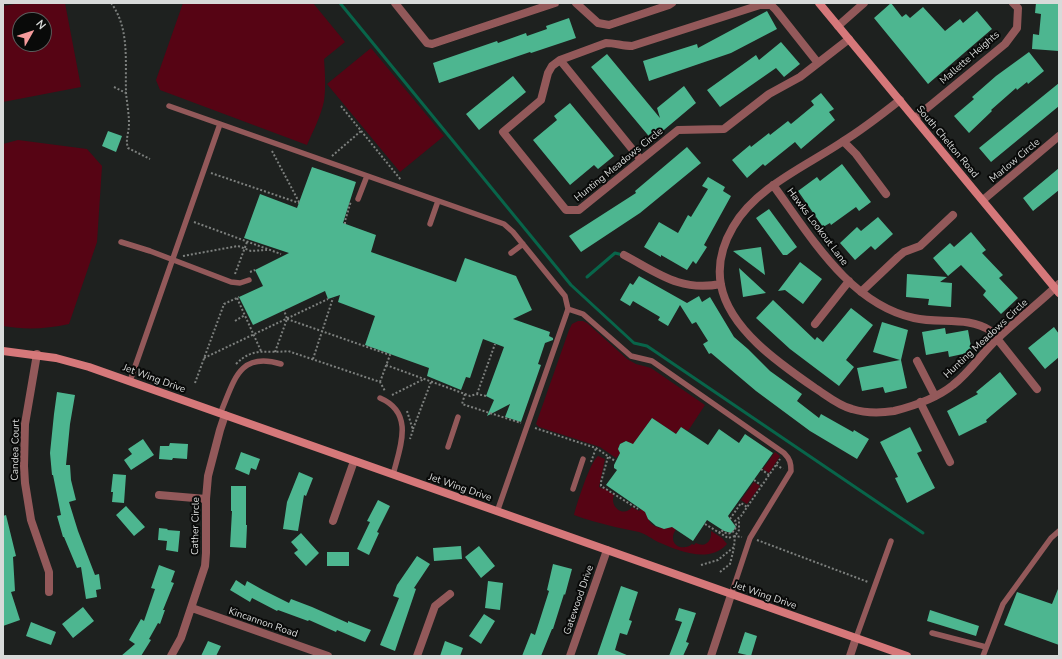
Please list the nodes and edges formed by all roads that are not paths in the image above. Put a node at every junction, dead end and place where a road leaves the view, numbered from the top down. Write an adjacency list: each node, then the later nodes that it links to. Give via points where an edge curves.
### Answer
1 (395, 3): 2 (street, via 427,43 432,44)
2 (555, 3)
3 (576, 3): 4 (street, via 598,23 609,25)
4 (672, 3)
5 (820, 3): 8 (main road, South Chelton Road)
6 (864, 3): 8 (street)
7 (1013, 3): 14 (street, Mallette Heights, via 1018,8 1017,28 1005,44)
8 (838, 26): 9 (main road, South Chelton Road)
9 (849, 39): 11 (street, Hunting Meadows Circle); 12 (main road, South Chelton Road)
10 (560, 60): 11 (street, via 606,44 632,46 765,4 776,10); 18 (street); 18 (street, Hunting Meadows Circle, via 548,73 541,100 503,132 561,204 566,210 579,210)
11 (818, 63): 18 (street, Hunting Meadows Circle, via 800,77 769,94 724,129 678,130)
12 (900, 100): 14 (main road, South Chelton Road); 17 (street, Hunting Meadows Circle)
13 (169, 106): 15 (lane)
14 (915, 118): 23 (main road, South Chelton Road)
15 (220, 124): 19 (lane); 31 (lane)
16 (1059, 136): 23 (street, Marlow Circle)
17 (844, 142): 20 (street, Hunting Meadows Circle); 21 (street)
18 (641, 160)
19 (367, 176): 22 (lane); 24 (lane)
20 (774, 185): 33 (street, Hawks Lookout Lane, via 833,266); 34 (street, Hunting Meadows Circle, via 755,200 734,225 721,254)
21 (886, 194)
22 (358, 199)
23 (983, 200): 35 (main road, South Chelton Road)
24 (438, 201): 26 (lane); 28 (lane, via 504,224)
25 (953, 215): 36 (street, via 920,246 898,257)
26 (430, 224)
27 (121, 242): 31 (lane)
28 (523, 244): 29 (lane); 37 (lane, via 565,296)
29 (511, 253)
30 (624, 255): 34 (street, via 685,285)
31 (172, 260): 32 (lane, via 231,282); 44 (lane)
32 (249, 280)
33 (848, 281): 36 (street, Hawks Lookout Lane); 38 (street)
34 (720, 284): 48 (street, Hunting Meadows Circle, via 731,311 751,337 798,376 834,400 850,409 863,412 893,411)
35 (1058, 288): 39 (street, Hunting Meadows Circle)
36 (861, 292): 39 (street, Hawks Lookout Lane, via 878,304 914,318 977,324 991,331)
37 (568, 309): 59 (lane); 66 (lane, via 583,314 631,356 652,361 789,458 791,471 750,538)
38 (815, 324)
39 (997, 339): 45 (street, Hawks Lookout Lane); 46 (street, Hunting Meadows Circle, via 952,385)
40 (3, 351): 41 (main road, Jet Wing Drive)
41 (37, 354): 44 (main road, Jet Wing Drive, via 75,362); 64 (street, Candea Court, via 25,424 24,466 31,520 49,572)
42 (917, 361): 46 (street)
43 (281, 364): 49 (lane, via 257,360 246,365 233,383)
44 (130, 381): 49 (main road, Jet Wing Drive)
45 (1037, 389)
46 (935, 396): 48 (street, Hunting Meadows Circle)
47 (380, 398): 55 (lane, via 396,409 402,423 402,439)
48 (920, 402): 54 (street)
49 (223, 415): 53 (main road, Jet Wing Drive); 58 (street, Cather Circle, via 208,476)
50 (458, 417): 51 (lane)
51 (448, 447)
52 (583, 458): 56 (lane)
53 (354, 461): 55 (main road, Jet Wing Drive); 60 (street)
54 (950, 462)
55 (393, 475): 59 (main road, Jet Wing Drive)
56 (573, 489)
57 (159, 495): 58 (street)
58 (206, 499): 67 (street, Cather Circle, via 206,560)
59 (497, 512): 63 (main road, Jet Wing Drive)
60 (333, 522)
61 (1059, 531): 70 (lane, via 1051,538 1003,604)
62 (891, 541): 69 (lane)
63 (607, 550): 66 (main road, Jet Wing Drive); 74 (street, Gatewood Drive)
64 (49, 592)
65 (450, 594): 73 (street, via 436,606)
66 (731, 595): 69 (main road, Jet Wing Drive); 75 (street)
67 (192, 608): 71 (street, Cather Circle); 72 (street, Kincannon Road)
68 (932, 633): 70 (lane)
69 (856, 638): 76 (street); 77 (main road, Jet Wing Drive)
70 (986, 647): 78 (lane)
71 (171, 656)
72 (328, 656)
73 (417, 656)
74 (570, 656)
75 (711, 656)
76 (850, 656)
77 (907, 656)
78 (983, 656)

